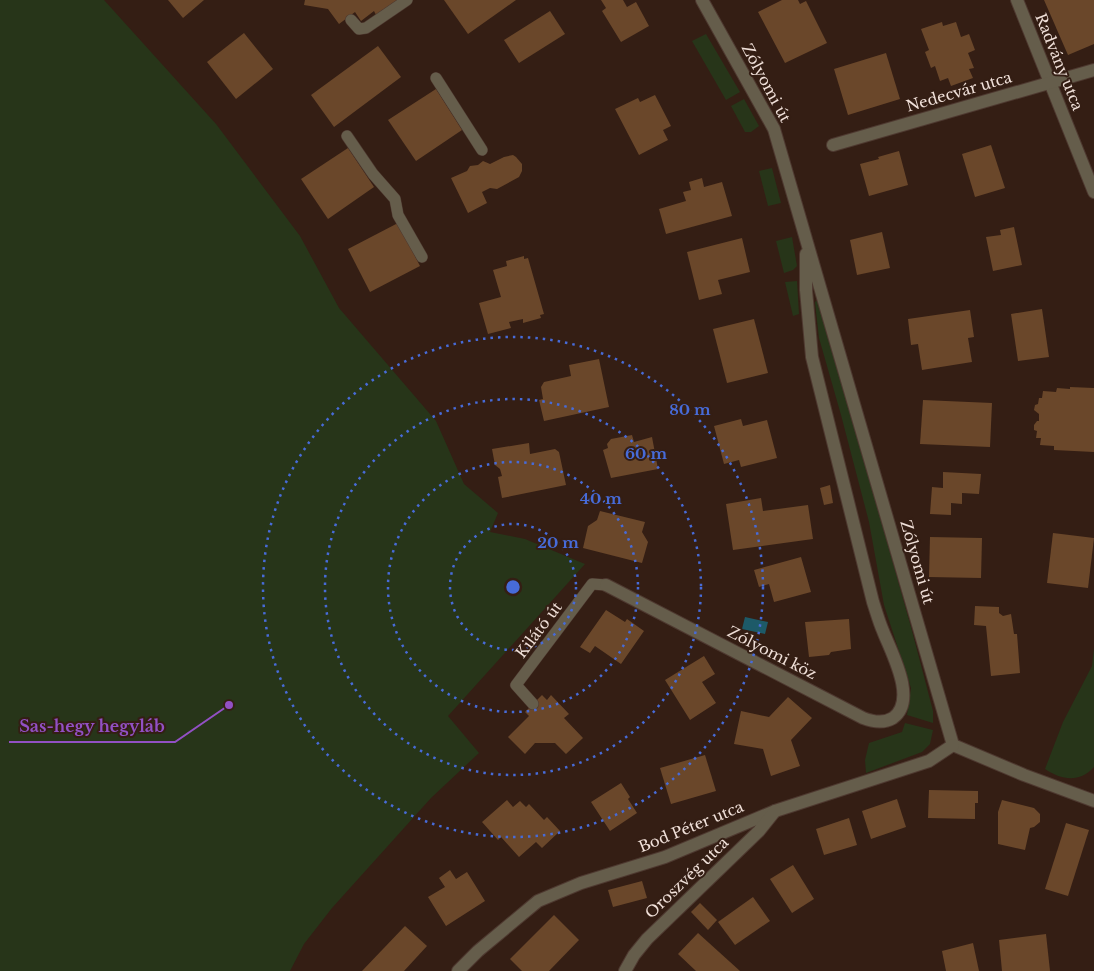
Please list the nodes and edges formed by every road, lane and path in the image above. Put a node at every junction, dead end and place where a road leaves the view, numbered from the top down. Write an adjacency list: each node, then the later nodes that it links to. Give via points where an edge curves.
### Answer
1 (407, 0): 4 (lane, via 366,28 359,29)
2 (702, 0): 12 (street, Zólyomi út, via 774,129)
3 (1017, 0): 7 (street, Radvány utca)
4 (352, 20)
5 (1094, 70): 7 (street, Nedecvár utca)
6 (436, 78): 10 (lane)
7 (1049, 82): 9 (street, Nedecvár utca); 11 (street, Radvány utca)
8 (347, 136): 13 (lane, via 395,199 398,216)
9 (832, 145)
10 (482, 150)
11 (1094, 192)
12 (806, 244): 15 (street, Zólyomi út, via 812,357 873,602); 17 (street, Zólyomi út)
13 (422, 257)
14 (606, 585): 15 (street, Zólyomi köz, via 873,722 887,721 895,716 903,704); 16 (lane, Kilátó út, via 592,584 516,685)
15 (902, 684)
16 (533, 704)
17 (953, 744): 18 (street); 19 (street, Bod Péter utca, via 929,761)
18 (1094, 801)
19 (775, 811): 20 (street, Bod Péter utca, via 665,857 581,883 538,901); 21 (street, Oroszvég utca, via 760,832 647,939)
20 (458, 971)
21 (625, 971)

